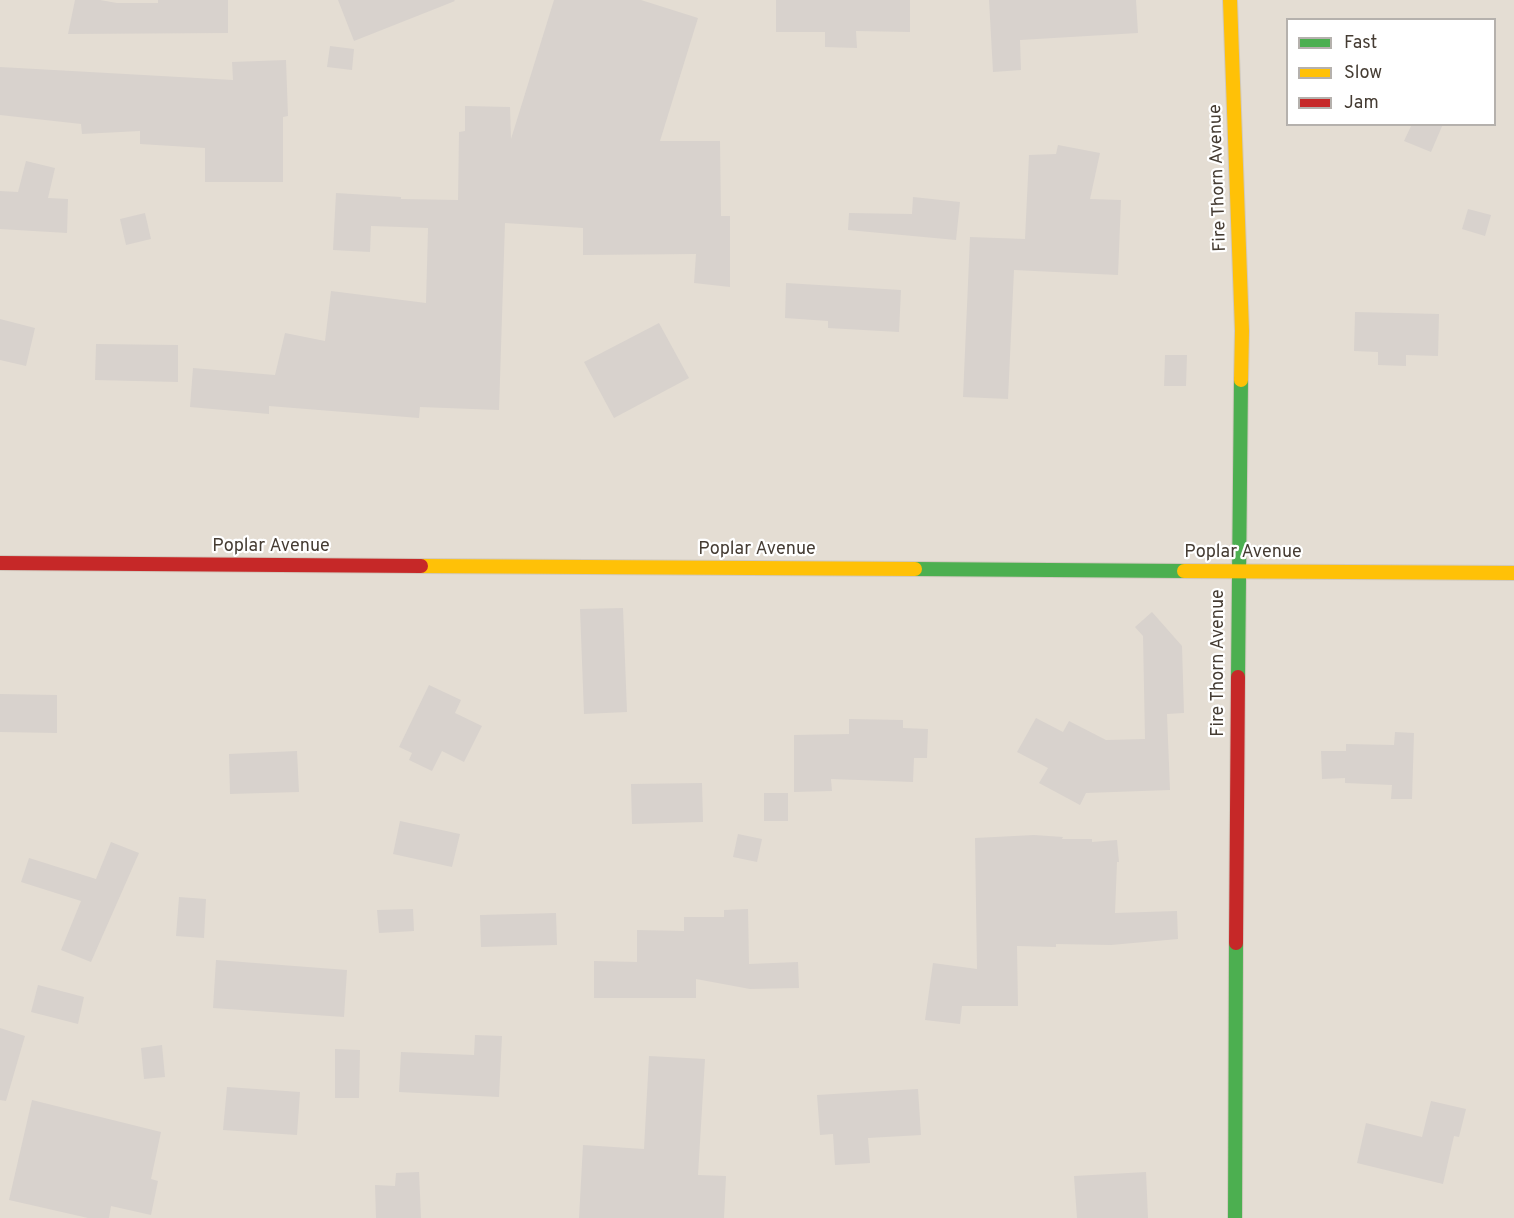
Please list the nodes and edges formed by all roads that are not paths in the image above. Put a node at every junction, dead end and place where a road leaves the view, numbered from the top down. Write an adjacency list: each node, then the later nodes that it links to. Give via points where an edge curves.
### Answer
1 (1230, 0): 3 (street, Fire Thorn Avenue, via 1242,331)
2 (0, 563): 3 (street, Poplar Avenue)
3 (1238, 571): 4 (street, Poplar Avenue); 5 (street, Fire Thorn Avenue)
4 (1514, 573)
5 (1235, 1218)

